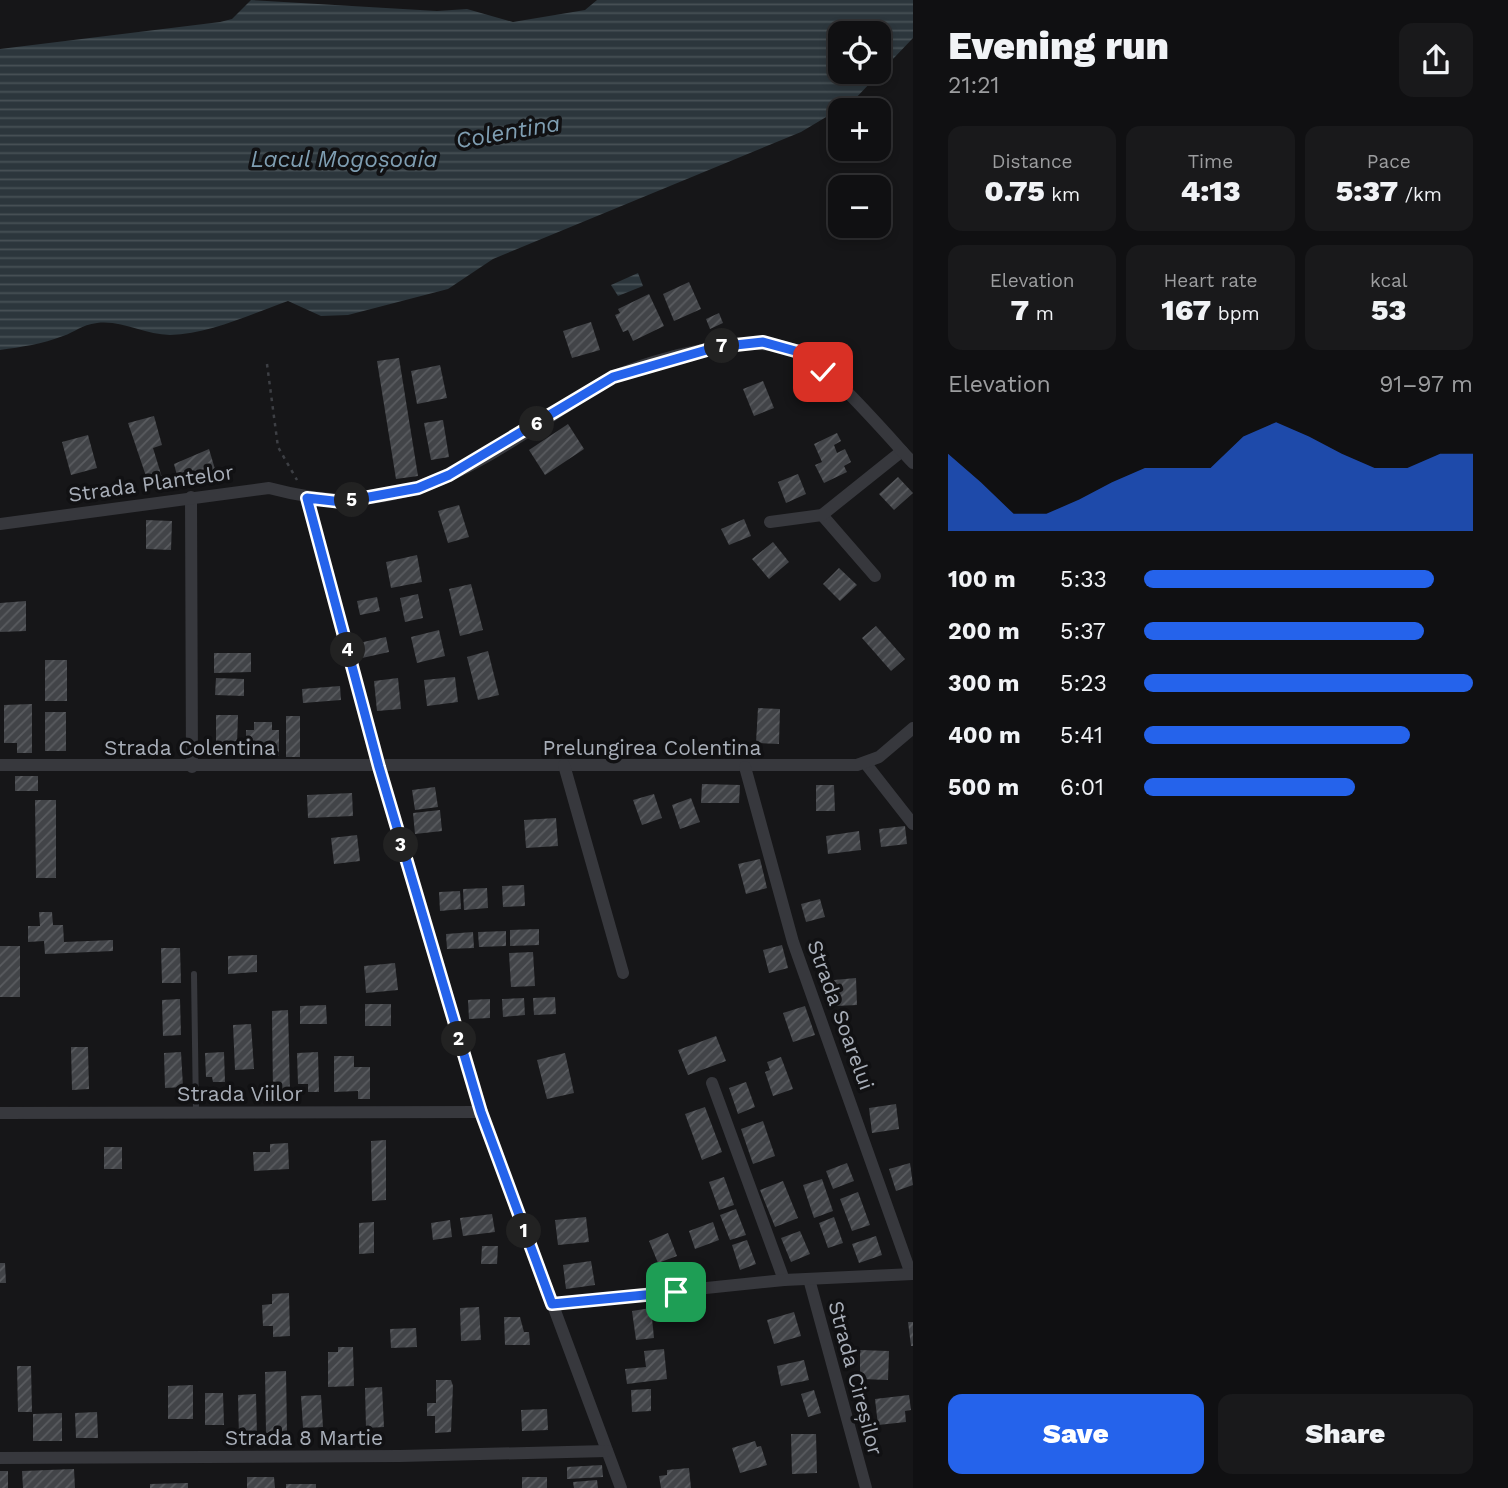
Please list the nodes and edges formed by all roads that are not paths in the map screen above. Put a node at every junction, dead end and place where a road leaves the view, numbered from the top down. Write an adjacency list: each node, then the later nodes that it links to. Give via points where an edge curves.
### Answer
1 (902, 451): 2 (street, Strada Plantelor); 4 (street, Strada Plantelor, via 799,352 763,342 717,347 613,377 449,475 418,488 342,502); 5 (street)
2 (913, 463)
3 (191, 497): 4 (street, Strada Plantelor, via 269,488); 7 (street, Strada Plantelor); 13 (street)
4 (307, 498): 14 (street)
5 (822, 516): 6 (street); 8 (street)
6 (770, 522)
7 (0, 524)
8 (875, 576)
9 (913, 728): 10 (street)
10 (866, 764): 15 (street, Prelungirea Colentina); 16 (street)
11 (0, 765): 13 (street, Strada Colentina)
12 (564, 765): 14 (street, Prelungirea Colentina); 15 (street, Prelungirea Colentina); 17 (street)
13 (192, 767): 14 (street, Strada Colentina)
14 (379, 767): 21 (street)
15 (745, 767): 23 (street, Strada Soarelui, via 793,942)
16 (913, 824)
17 (623, 973)
18 (194, 974): 20 (lane)
19 (712, 1083): 25 (street)
20 (196, 1112): 21 (street, Strada Viilor); 22 (street, Strada Viilor)
21 (481, 1112): 26 (street)
22 (0, 1113)
23 (912, 1274): 24 (street)
24 (809, 1279): 25 (street); 30 (street, Strada Cireșilor)
25 (784, 1280): 26 (street)
26 (552, 1304): 27 (street)
27 (607, 1451): 28 (street, Strada 8 Martie); 29 (street)
28 (0, 1458)
29 (621, 1488)
30 (866, 1488)

